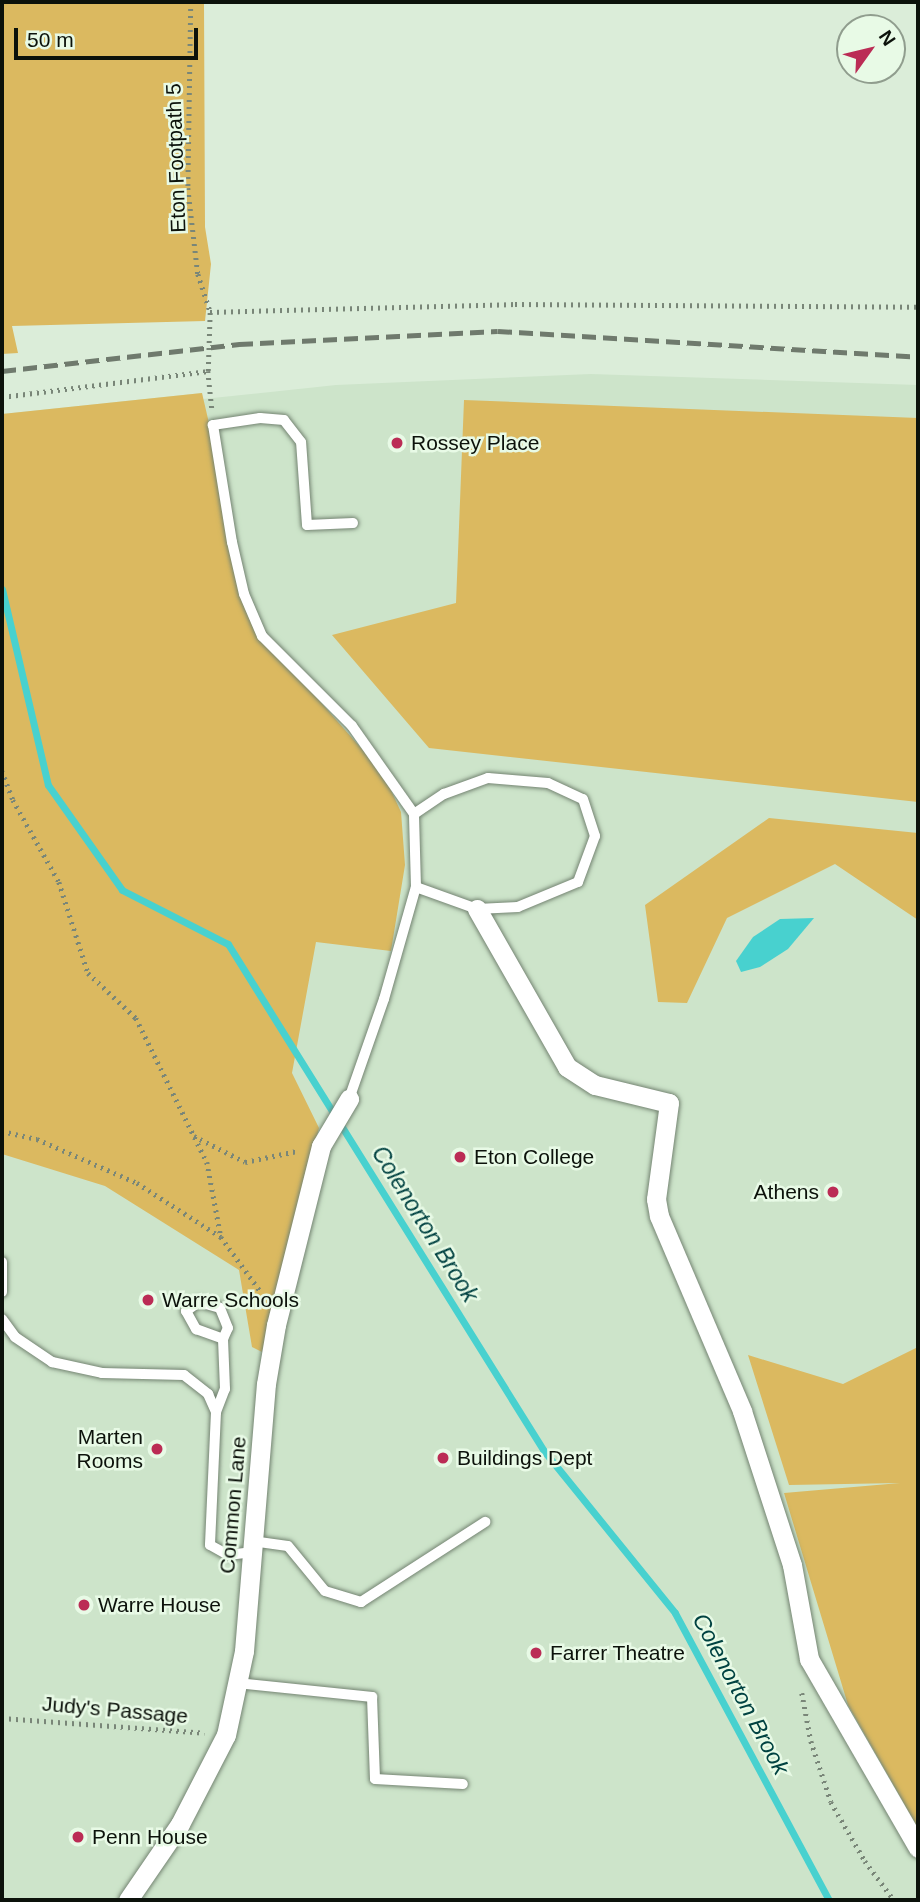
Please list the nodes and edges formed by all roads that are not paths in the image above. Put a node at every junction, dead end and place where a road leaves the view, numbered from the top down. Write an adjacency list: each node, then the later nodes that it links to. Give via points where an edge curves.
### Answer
1 (353, 523): 2 (lane, via 307,524 301,442 284,420 260,418 213,425 244,594 262,636 352,726)
2 (414, 814): 3 (lane); 4 (lane, via 444,794 488,778 548,783 583,799 595,836 578,882 518,907)
3 (416, 887): 4 (lane); 5 (lane)
4 (477, 909): 15 (street, via 567,1067 595,1085 669,1103 656,1199 659,1216 742,1411 792,1566 809,1660)
5 (349, 1098): 12 (street, Common Lane, via 321,1146 276,1325)
6 (2, 1262): 7 (lane)
7 (2, 1292)
8 (2, 1319): 10 (lane, via 15,1337 52,1362 102,1373 184,1375 208,1394)
9 (223, 1339): 10 (lane, via 225,1389)
10 (216, 1412): 12 (lane, via 209,1545 228,1555)
11 (485, 1522): 12 (lane, via 361,1602 325,1591 288,1546)
12 (251, 1547): 13 (street, Common Lane)
13 (237, 1683): 14 (lane, via 372,1697 375,1779); 16 (street, Common Lane, via 226,1735 180,1824)
14 (463, 1784)
15 (918, 1848)
16 (128, 1900)

